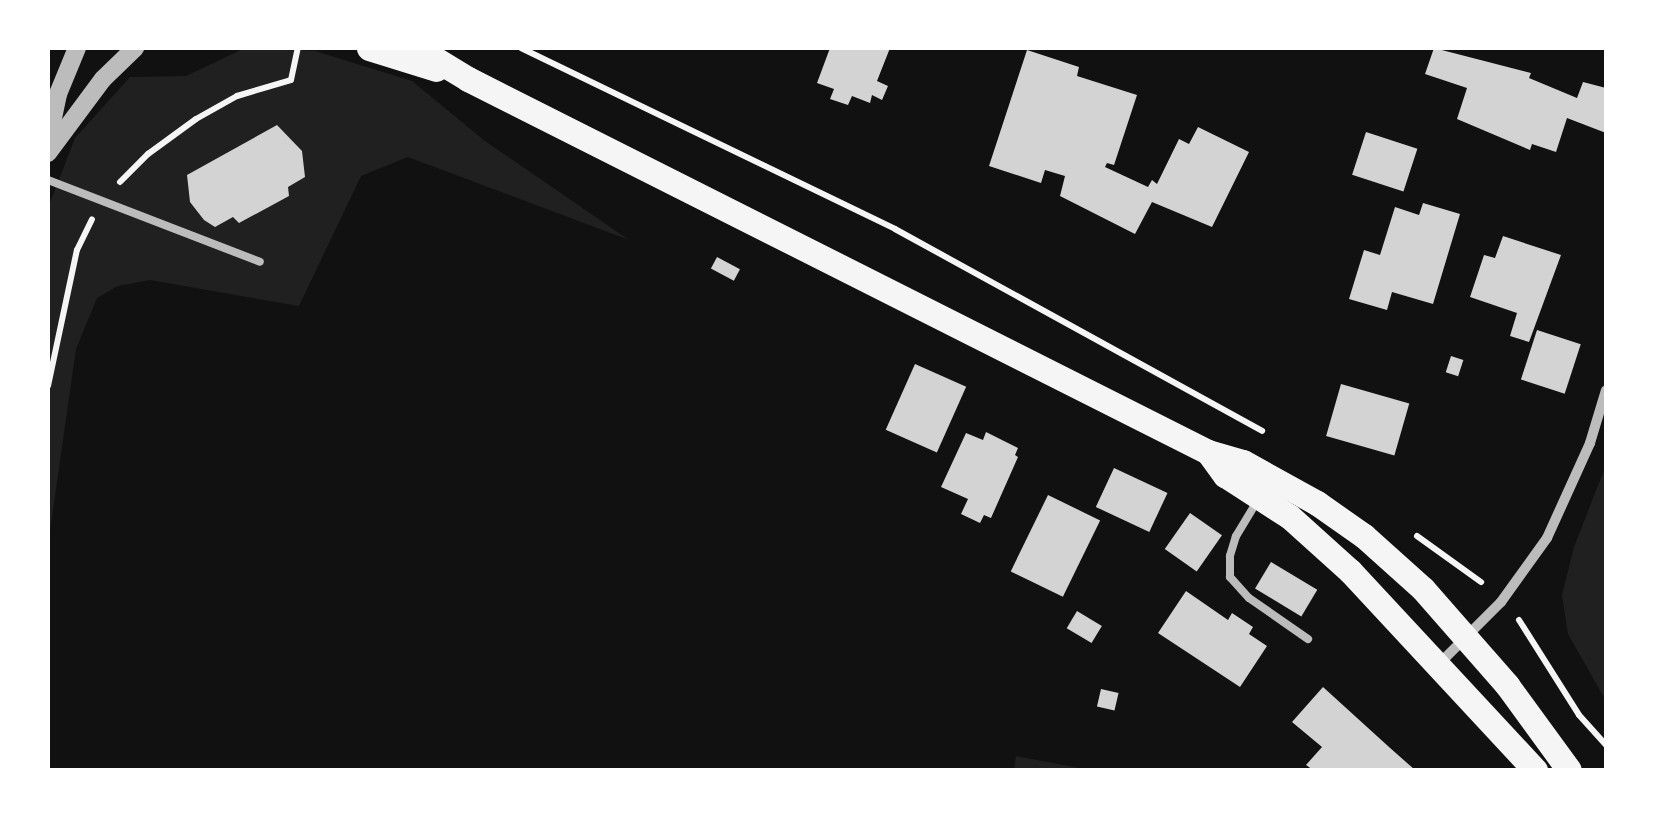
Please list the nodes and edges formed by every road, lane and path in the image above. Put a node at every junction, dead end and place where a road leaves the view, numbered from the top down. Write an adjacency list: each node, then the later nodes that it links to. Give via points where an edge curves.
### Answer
1 (78, 48): 9 (street, via 58,94)
2 (135, 48): 10 (street)
3 (298, 48): 8 (path)
4 (369, 48): 7 (main road)
5 (417, 48): 7 (main road)
6 (520, 48): 14 (path, via 895,229)
7 (468, 78): 15 (main road, via 1208,452 1243,462)
8 (291, 80)
9 (48, 142)
10 (48, 153)
11 (48, 180): 12 (lane)
12 (260, 262)
13 (1606, 390): 19 (street, via 1548,538)
14 (1268, 434)
15 (1266, 488): 19 (main road, via 1364,536); 20 (lane, via 1236,536 1230,577); 21 (main road)
16 (1410, 530): 17 (path)
17 (1481, 582)
18 (1514, 615): 22 (path, via 1578,715)
19 (1466, 638): 21 (street); 24 (main road)
20 (1308, 639)
21 (1438, 664): 23 (main road)
22 (1606, 745)
23 (1535, 770)
24 (1569, 770)

